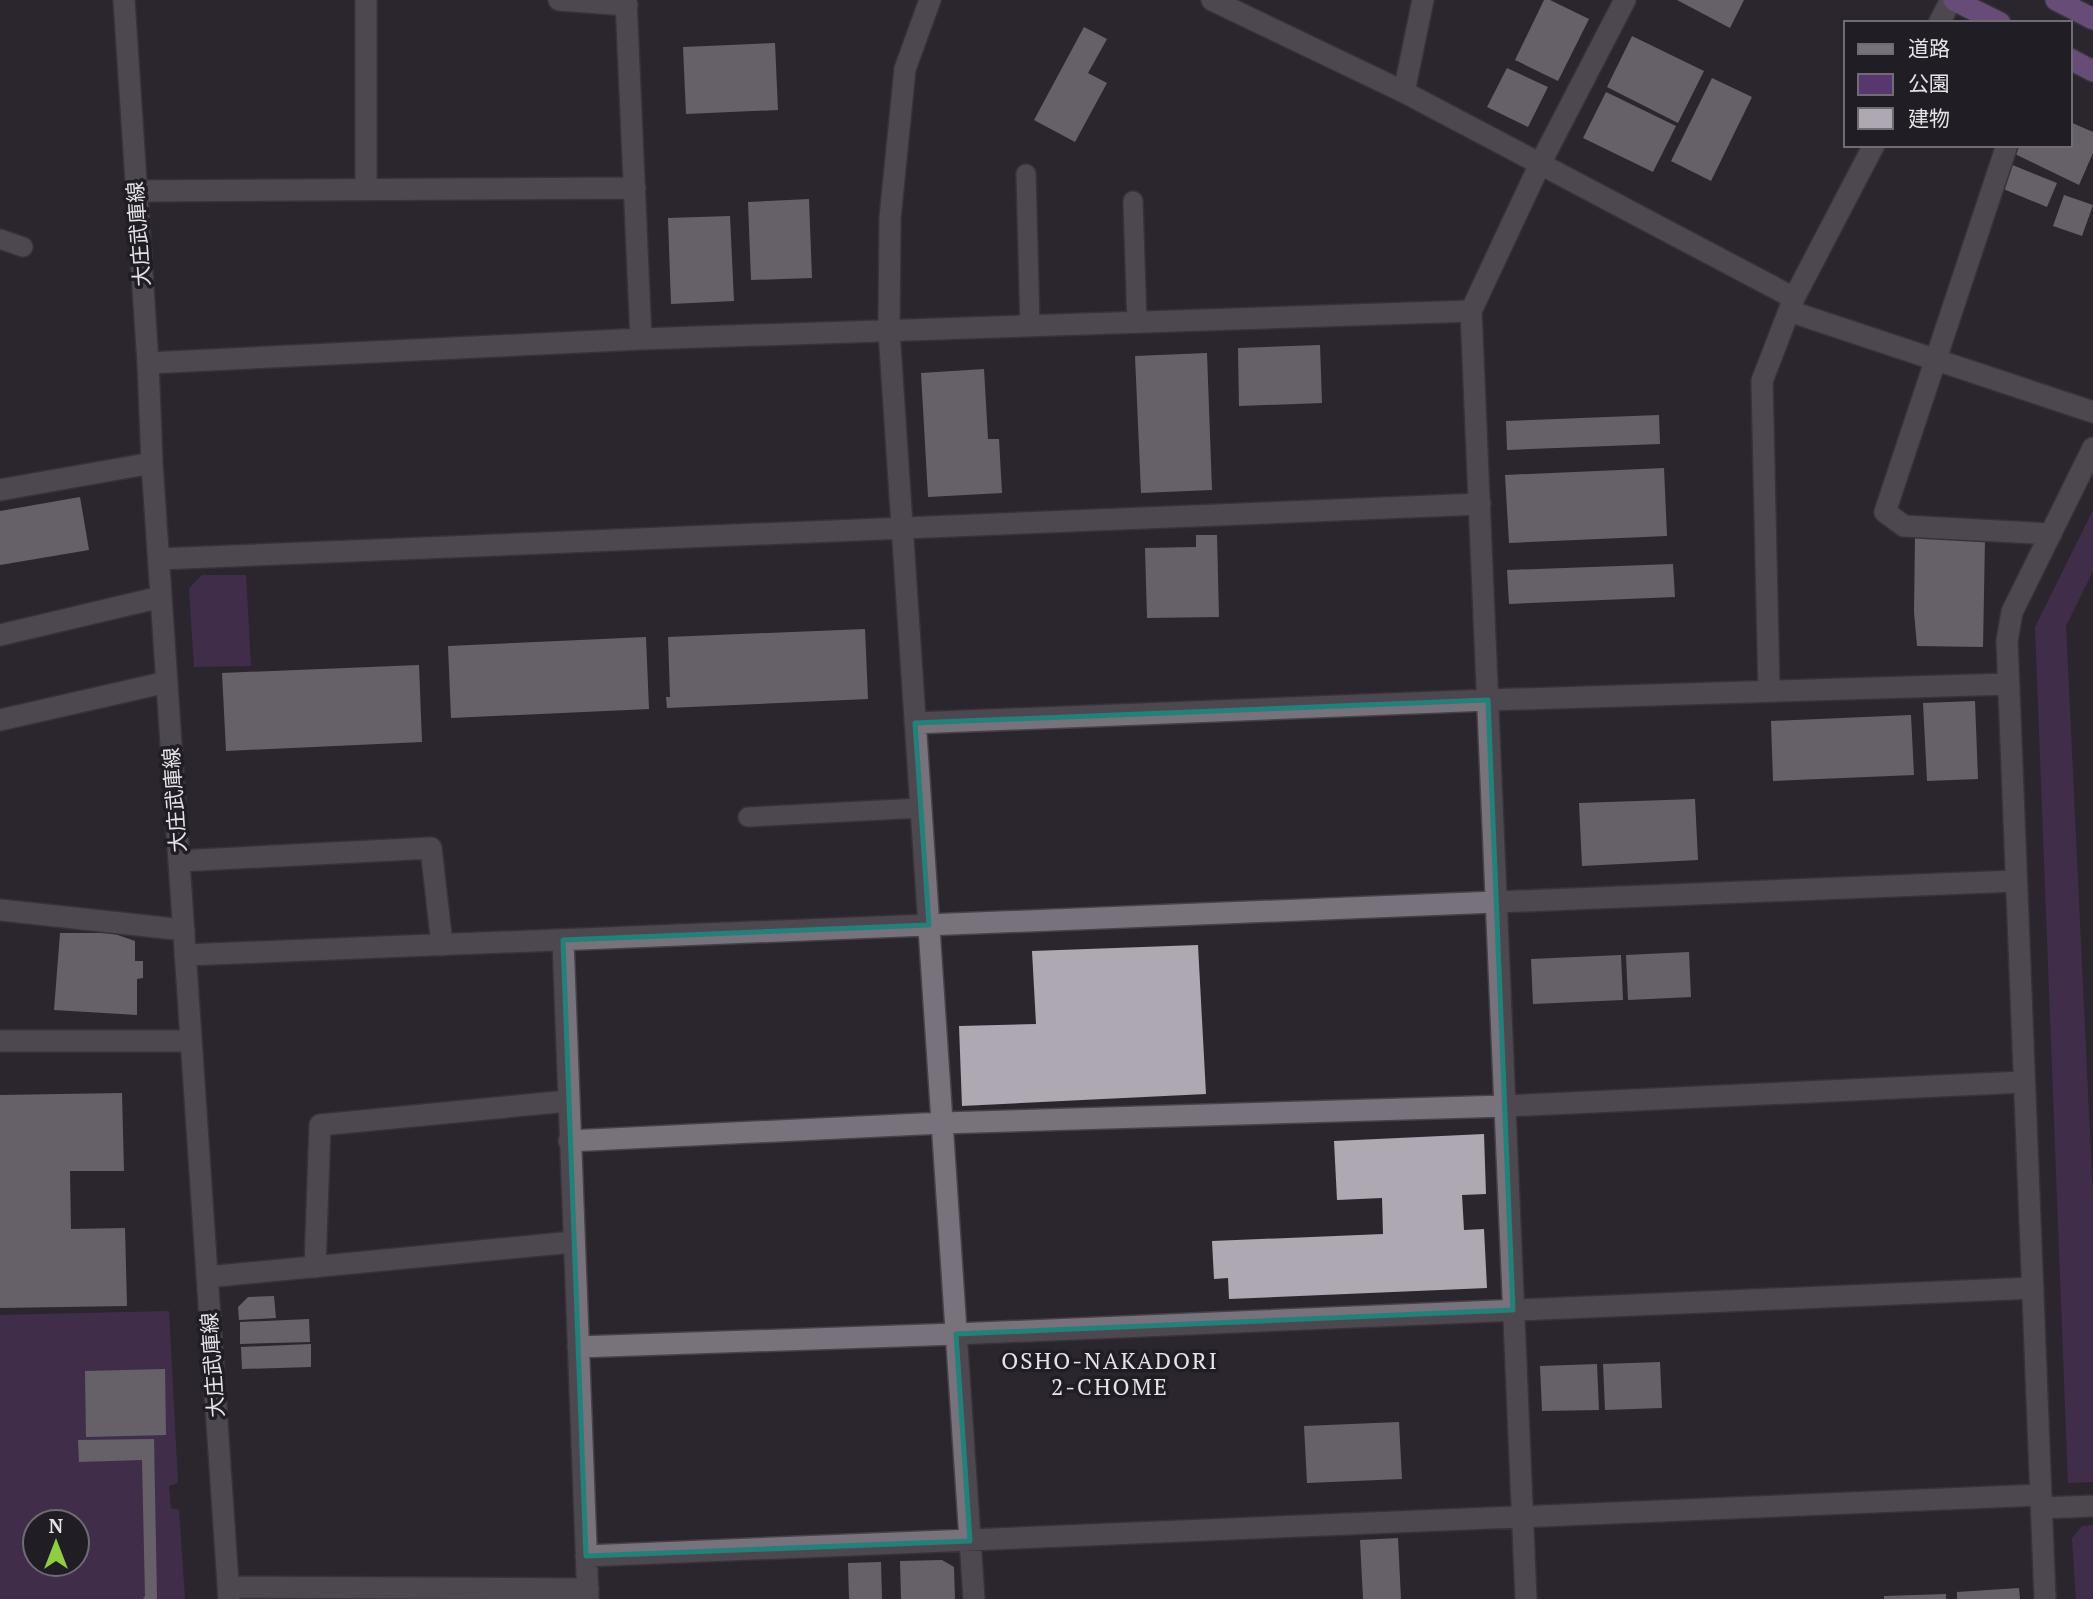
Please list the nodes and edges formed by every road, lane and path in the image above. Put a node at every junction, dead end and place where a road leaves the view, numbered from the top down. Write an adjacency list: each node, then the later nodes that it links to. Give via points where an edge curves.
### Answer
1 (124, 0): 23 (street, 大庄武庫線)
2 (366, 0): 22 (street)
3 (559, 0): 10 (street)
4 (930, 0): 31 (street, via 905,69 890,218)
5 (1212, 0): 16 (street)
6 (1423, 0): 16 (street)
7 (1625, 0): 19 (street)
8 (1952, 0): 12 (street); 13 (highway)
9 (2056, 0): 11 (highway)
10 (626, 2): 21 (street)
11 (2093, 19)
12 (1940, 21)
13 (1996, 21)
14 (2072, 60): 15 (highway)
15 (2093, 71)
16 (1404, 92): 19 (street)
17 (1873, 147): 27 (street)
18 (2006, 147): 33 (street)
19 (1540, 164): 27 (street); 28 (street)
20 (1026, 174): 30 (lane)
21 (635, 188): 22 (street); 32 (street)
22 (366, 189): 23 (street)
23 (136, 191): 34 (street, 大庄武庫線)
24 (1133, 201): 29 (lane)
25 (0, 239): 26 (lane)
26 (23, 247)
27 (1791, 304): 33 (street); 47 (street, via 1762,381)
28 (1471, 311): 29 (street); 39 (street)
29 (1137, 323): 30 (street)
30 (1030, 326): 31 (street)
31 (889, 331): 32 (street); 40 (street)
32 (640, 340): 34 (street)
33 (1936, 360): 35 (street); 41 (street, via 1885,512 1904,526)
34 (148, 363): 37 (street, 大庄武庫線)
35 (2093, 412)
36 (2093, 448): 41 (street)
37 (152, 463): 38 (street); 42 (street, 大庄武庫線)
38 (0, 489)
39 (1480, 504): 40 (street); 48 (street)
40 (902, 528): 42 (street); 50 (street)
41 (2051, 534): 46 (street, via 2012,612)
42 (159, 559): 43 (street, 大庄武庫線)
43 (161, 597): 44 (street); 45 (street, 大庄武庫線)
44 (0, 635)
45 (167, 682): 49 (street); 53 (street, 大庄武庫線)
46 (2008, 684): 47 (street); 54 (street)
47 (1769, 691): 48 (street)
48 (1488, 700): 50 (street); 55 (street)
49 (0, 720)
50 (915, 723): 51 (street)
51 (921, 807): 52 (lane); 57 (street)
52 (748, 817)
53 (179, 861): 58 (street, 大庄武庫線); 60 (street, via 431,848)
54 (2016, 881): 55 (street); 64 (street)
55 (1496, 903): 57 (street); 66 (street)
56 (0, 910): 58 (street)
57 (929, 925): 59 (street); 67 (street)
58 (184, 930): 61 (street, 大庄武庫線)
59 (563, 940): 60 (street); 65 (street)
60 (442, 945): 61 (street)
61 (185, 955): 63 (street, 大庄武庫線)
62 (0, 1041): 63 (street)
63 (191, 1041): 71 (street, 大庄武庫線)
64 (2024, 1082): 66 (street); 72 (street)
65 (568, 1101): 68 (street); 70 (street, via 320,1125)
66 (1505, 1106): 67 (street); 73 (street)
67 (942, 1123): 68 (street); 74 (street)
68 (569, 1141): 69 (street)
69 (573, 1242): 70 (street); 75 (street)
70 (315, 1267): 71 (street)
71 (207, 1277): 81 (street, 大庄武庫線)
72 (2033, 1288): 73 (street); 76 (street)
73 (1513, 1310): 74 (street); 78 (street)
74 (956, 1334): 75 (street); 79 (street)
75 (578, 1347): 80 (street)
76 (2041, 1502): 77 (street); 78 (street); 85 (street)
77 (2093, 1506)
78 (1522, 1516): 79 (street); 84 (street)
79 (970, 1541): 80 (street); 83 (street)
80 (586, 1556): 82 (street)
81 (229, 1593): 82 (street)
82 (588, 1594)
83 (974, 1599)
84 (1526, 1599)
85 (2045, 1599)

